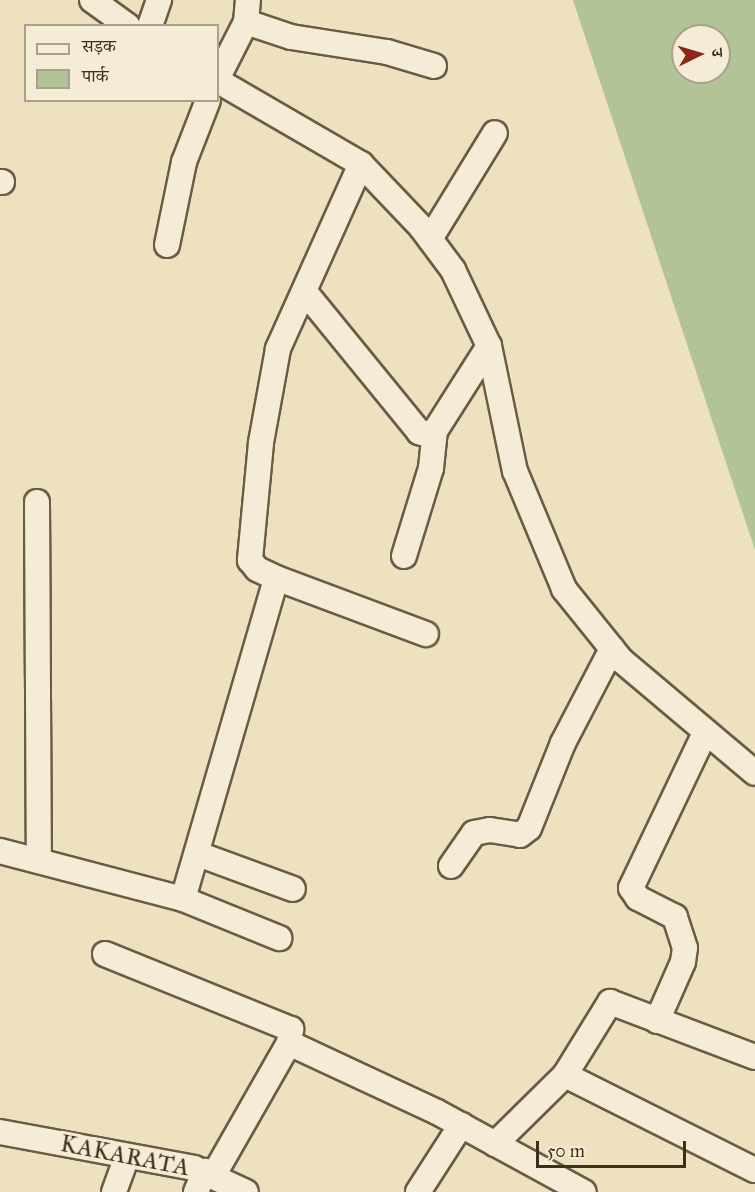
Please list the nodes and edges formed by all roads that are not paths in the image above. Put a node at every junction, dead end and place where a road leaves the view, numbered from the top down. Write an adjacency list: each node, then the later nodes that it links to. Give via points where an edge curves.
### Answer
1 (92, 0): 4 (street)
2 (159, 0): 5 (street)
3 (247, 11): 6 (street, via 291,37 387,52); 7 (street)
4 (125, 24)
5 (151, 24)
6 (434, 66)
7 (219, 77)
8 (219, 80): 11 (street)
9 (207, 102): 13 (street, via 184,162)
10 (495, 133): 12 (street)
11 (361, 164): 12 (street); 14 (street)
12 (430, 239): 15 (street, via 453,270)
13 (167, 245)
14 (304, 292): 16 (street, via 419,432); 19 (street, via 276,356 249,544 250,560 257,569)
15 (489, 346): 16 (street); 21 (street, via 515,471 564,589)
16 (435, 431): 18 (street, via 431,468)
17 (37, 502): 26 (street)
18 (404, 556)
19 (276, 578): 20 (street); 25 (street)
20 (426, 634)
21 (612, 649): 22 (street); 27 (street, via 563,743 529,828 520,835 490,830 474,833)
22 (705, 734): 23 (street); 32 (street, via 631,888 638,898 675,917 685,948 683,962)
23 (755, 773)
24 (0, 851): 26 (street)
25 (198, 854): 28 (street); 29 (street)
26 (39, 861): 29 (street)
27 (452, 866)
28 (293, 889)
29 (183, 899): 30 (street)
30 (279, 938)
31 (105, 954): 33 (street, via 289,1026)
32 (657, 1021): 34 (street); 35 (street, via 610,1002)
33 (289, 1043): 36 (street); 41 (street)
34 (755, 1057)
35 (566, 1075): 38 (street); 40 (street)
36 (461, 1125): 38 (street); 44 (street)
37 (0, 1132): 39 (street, KAKARATA)
38 (495, 1144): 45 (street)
39 (126, 1157): 41 (street, KAKARATA); 42 (street)
40 (755, 1170)
41 (205, 1180): 43 (street, KAKARATA)
42 (114, 1192)
43 (246, 1192)
44 (418, 1192)
45 (584, 1192)

